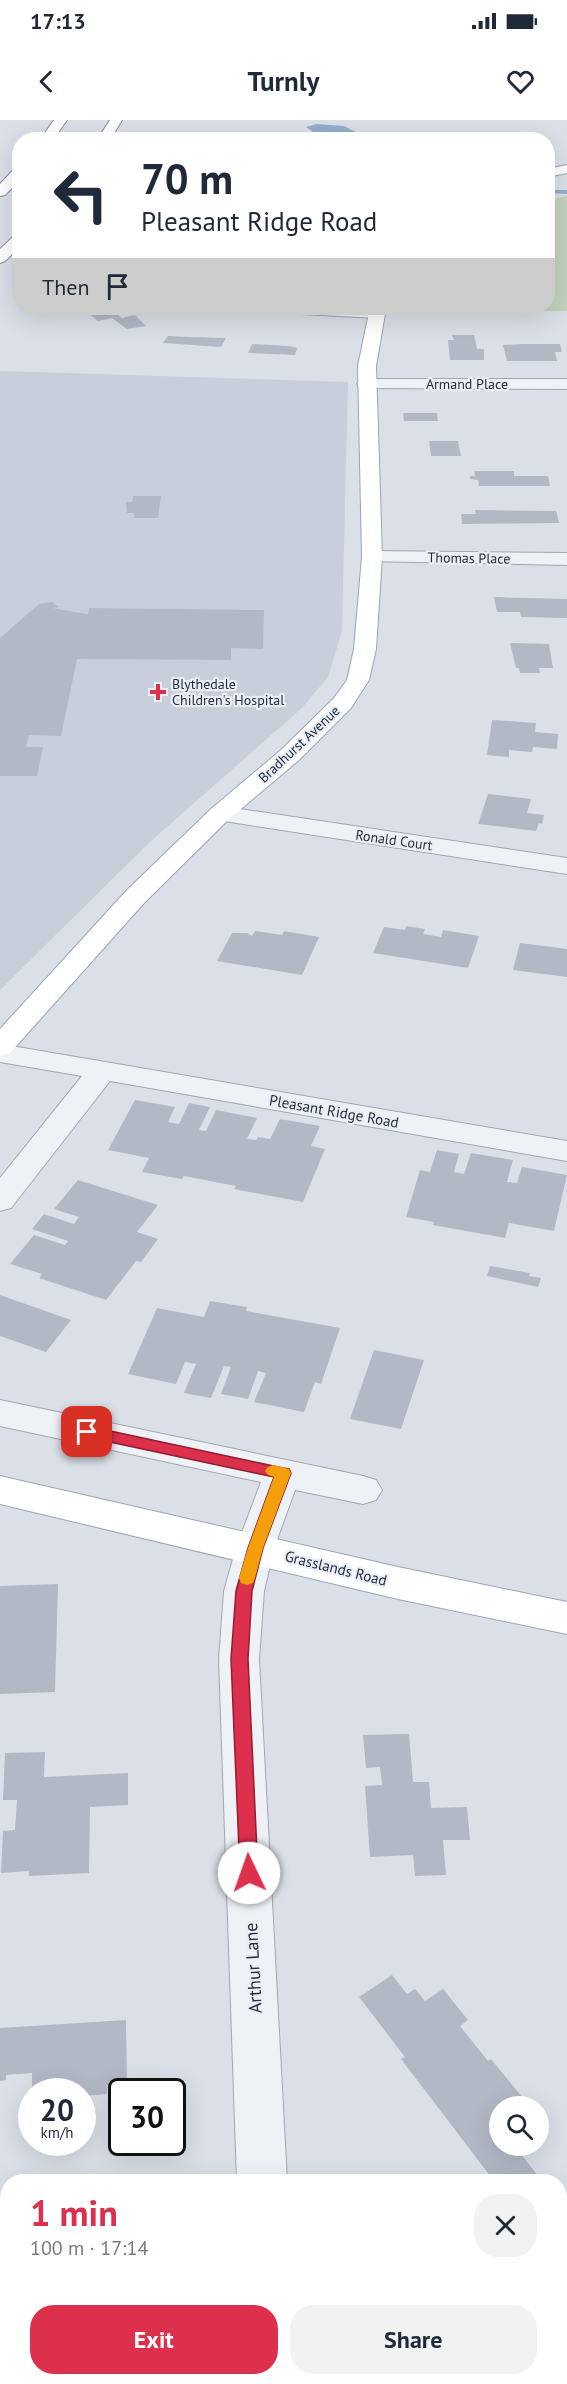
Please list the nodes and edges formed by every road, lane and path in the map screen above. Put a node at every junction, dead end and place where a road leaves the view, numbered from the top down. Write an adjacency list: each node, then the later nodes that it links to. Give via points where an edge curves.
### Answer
1 (12, 179): 2 (main road)
2 (0, 192)
3 (12, 245): 4 (main road)
4 (0, 258)
5 (376, 315): 6 (main road, Bradhurst Avenue)
6 (366, 384): 7 (street, Armand Place); 8 (main road, Bradhurst Avenue)
7 (567, 384)
8 (372, 557): 9 (street, Thomas Place); 10 (main road, Bradhurst Avenue, via 365,649 358,680 343,703 290,755)
9 (567, 559)
10 (220, 814): 11 (street, Ronald Court); 12 (main road, Bradhurst Avenue, via 136,896)
11 (567, 866)
12 (0, 1047)
13 (0, 1053): 14 (street, Pleasant Ridge Road)
14 (102, 1072): 15 (street, Pleasant Ridge Road); 16 (street)
15 (567, 1151)
16 (0, 1200)
17 (0, 1413): 18 (street)
18 (283, 1473): 20 (street); 21 (street, Arthur Lane)
19 (0, 1490): 21 (main road, Grasslands Road)
20 (363, 1490)
21 (255, 1548): 22 (main road, Grasslands Road); 23 (street, Arthur Lane, via 244,1591 239,1659)
22 (567, 1618)
23 (262, 2174)

